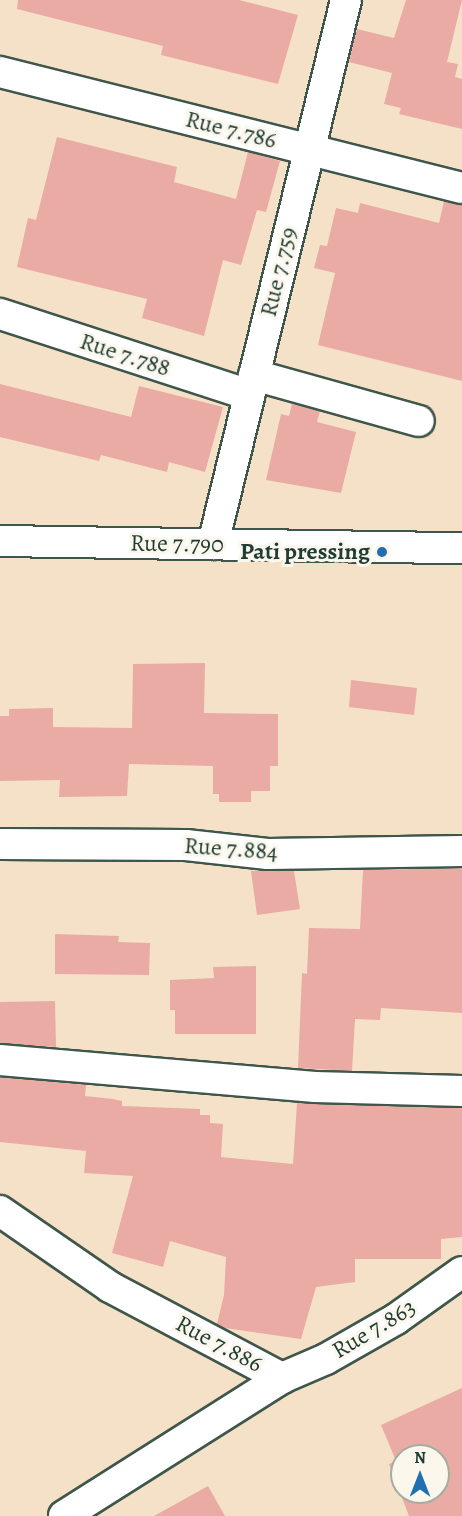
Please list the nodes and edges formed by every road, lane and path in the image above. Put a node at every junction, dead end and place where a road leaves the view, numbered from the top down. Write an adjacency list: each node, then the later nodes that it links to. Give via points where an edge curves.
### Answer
1 (346, 0): 3 (street, Rue 7.759)
2 (0, 72): 3 (street, Rue 7.786)
3 (309, 150): 4 (street, Rue 7.786); 6 (street, Rue 7.759)
4 (462, 188)
5 (0, 314): 6 (street, Rue 7.788)
6 (252, 385): 7 (street, Rue 7.788); 9 (street, Rue 7.759)
7 (419, 421)
8 (0, 541): 9 (street, Rue 7.790)
9 (213, 544): 10 (street, Rue 7.790)
10 (462, 548)
11 (0, 844): 12 (street, Rue 7.884, via 186,845 268,854)
12 (462, 851)
13 (0, 1060): 14 (street, via 315,1087)
14 (462, 1091)
15 (0, 1211): 17 (street, Rue 7.886, via 110,1287)
16 (462, 1272): 17 (street, Rue 7.863, via 386,1325 326,1359)
17 (282, 1378): 18 (street, Rue 7.886)
18 (64, 1516)

